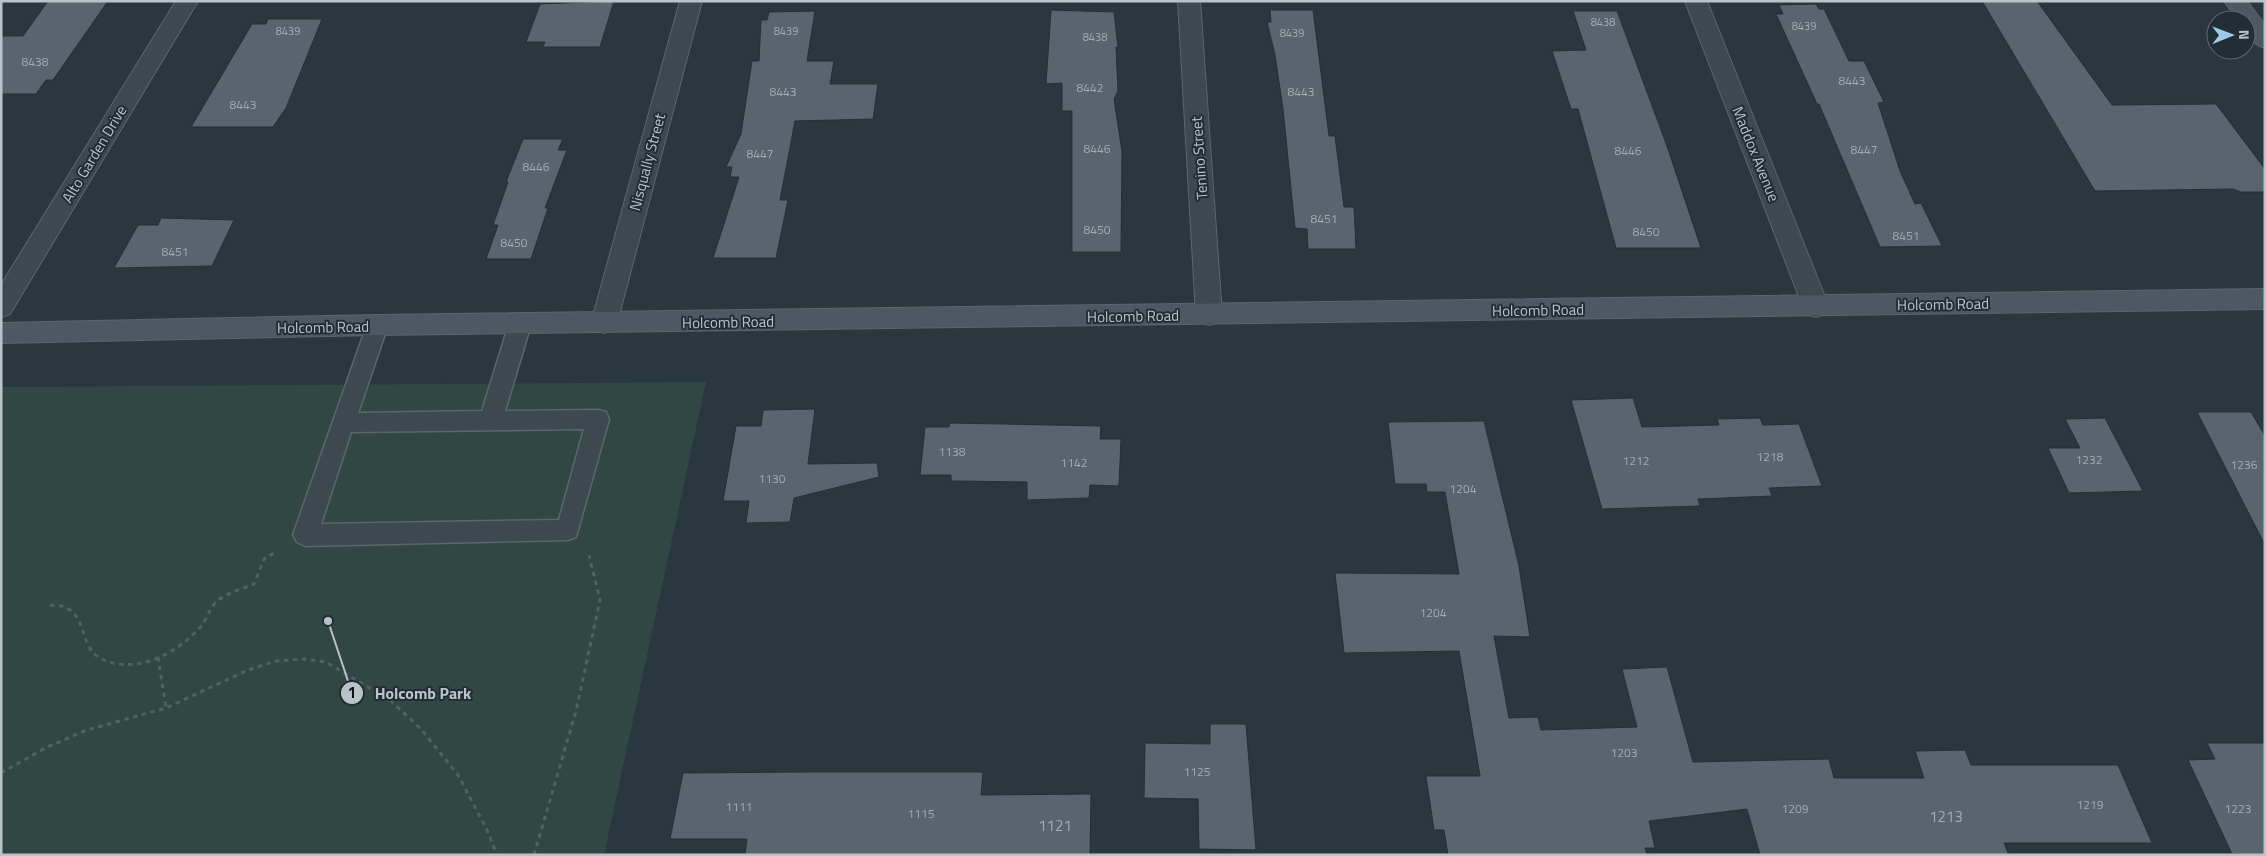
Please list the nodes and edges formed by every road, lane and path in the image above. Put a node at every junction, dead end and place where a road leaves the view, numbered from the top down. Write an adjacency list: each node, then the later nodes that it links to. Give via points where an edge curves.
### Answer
1 (187, 1): 9 (street, Alto Garden Drive)
2 (691, 1): 11 (street, Nisqually Street)
3 (1189, 1): 10 (street, Tenino Street)
4 (1696, 1): 8 (street, Maddox Avenue)
5 (2235, 1): 6 (street)
6 (2265, 41)
7 (2265, 299): 8 (street, Holcomb Road)
8 (1816, 306): 10 (street, Holcomb Road)
9 (1, 307)
10 (1209, 315): 11 (street, Holcomb Road)
11 (604, 323): 12 (street, Holcomb Road)
12 (520, 324): 13 (street, Holcomb Road); 15 (lane)
13 (377, 326): 14 (street, Holcomb Road); 16 (lane)
14 (1, 333)
15 (491, 420): 16 (lane); 17 (lane, via 598,419)
16 (344, 423): 18 (lane)
17 (568, 530): 18 (lane); 24 (path, via 590,556 600,600 576,711)
18 (305, 535): 20 (path, via 264,559 254,584 216,603 204,623 185,642)
19 (50, 605): 20 (path, via 65,606 77,615 89,650 100,661 136,664)
20 (158, 657): 21 (path)
21 (166, 708): 22 (path, via 87,730 47,747); 23 (path, via 248,670 276,661 304,659 326,662 390,701 420,728 458,775)
22 (1, 773)
23 (497, 855)
24 (534, 855)

